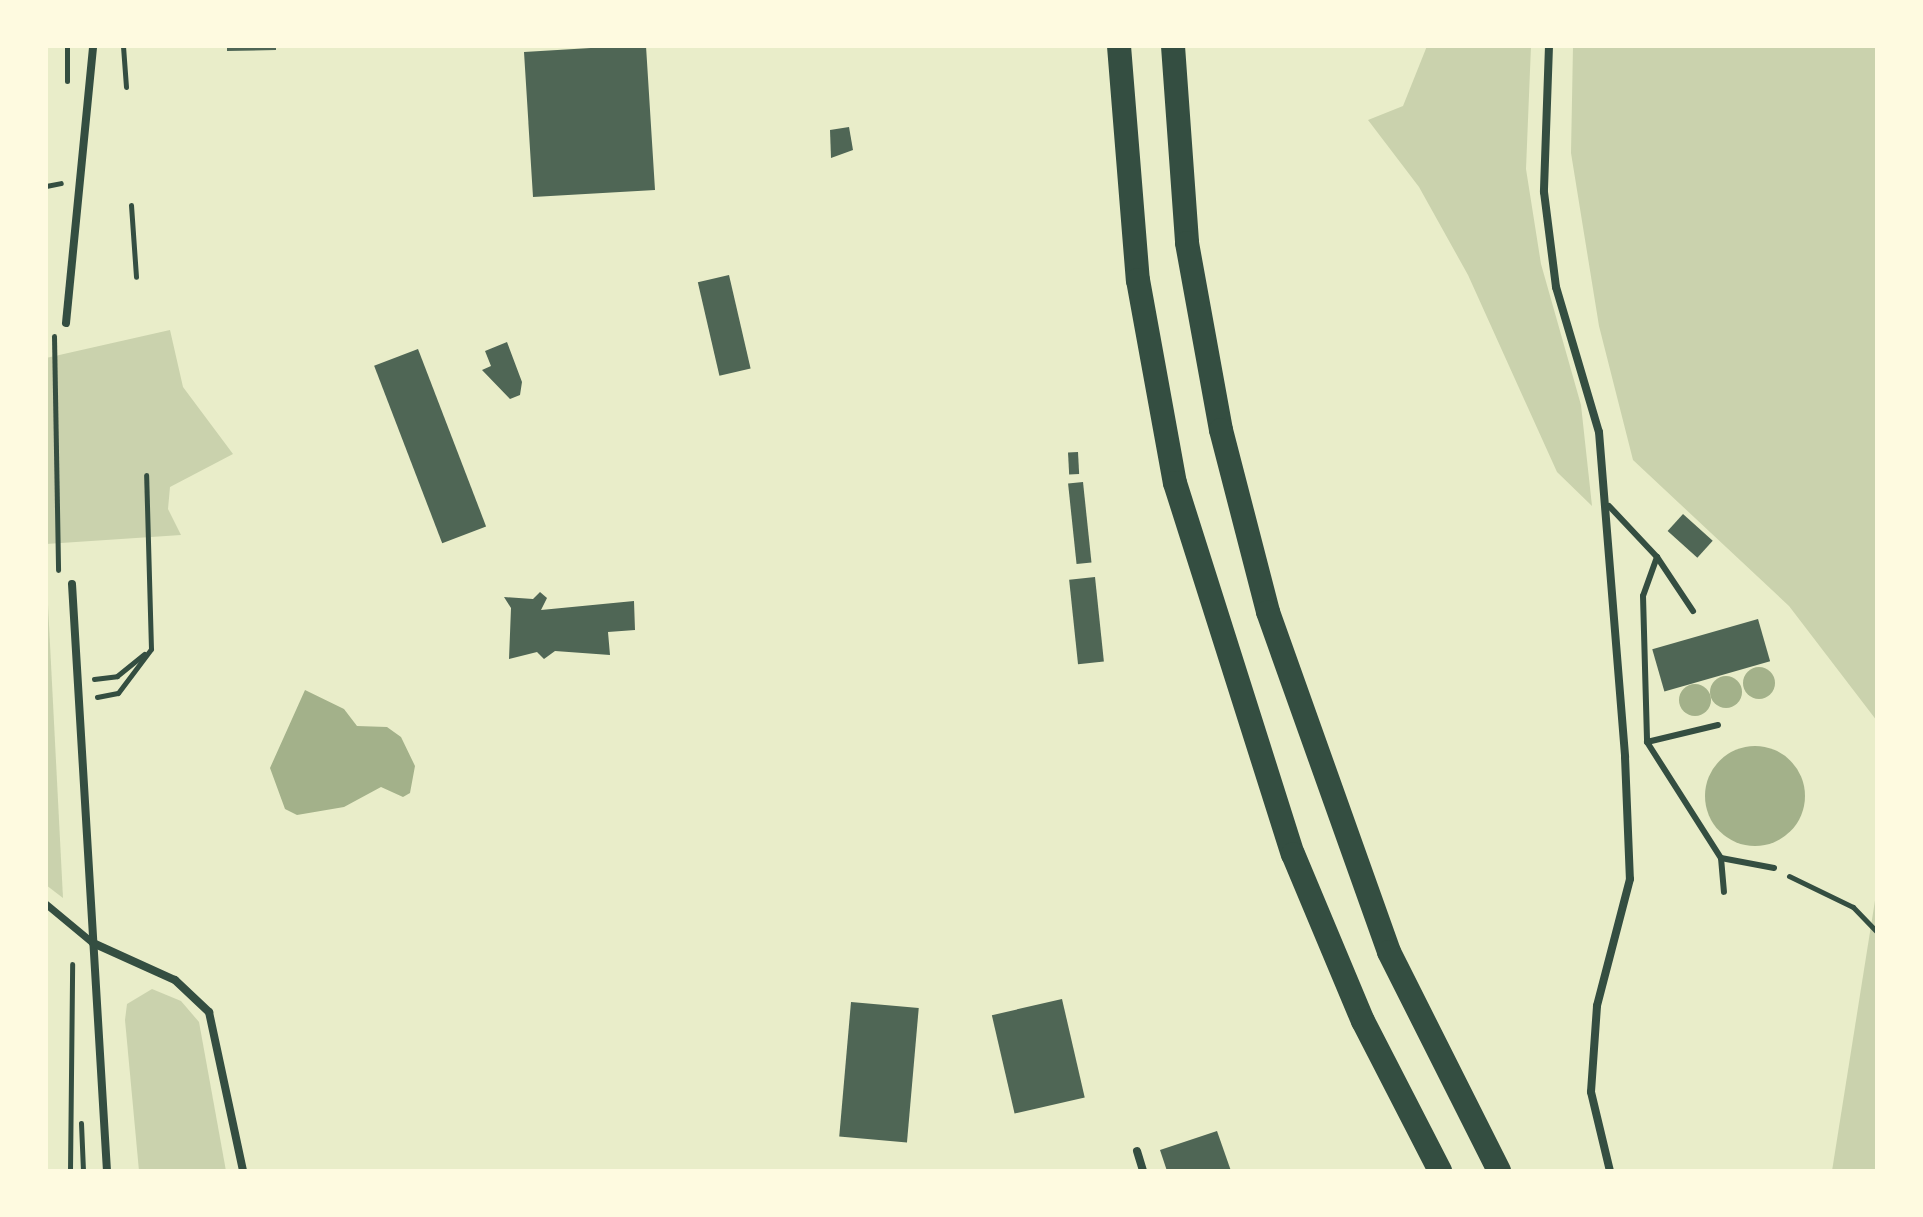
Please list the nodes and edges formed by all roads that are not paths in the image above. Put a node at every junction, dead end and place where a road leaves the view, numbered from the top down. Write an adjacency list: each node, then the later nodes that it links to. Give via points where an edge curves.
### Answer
1 (93, 46): 5 (street)
2 (1119, 46): 21 (highway, via 1138,280 1175,483 1293,854 1363,1021)
3 (1173, 46): 22 (highway, via 1187,243 1221,430 1268,612 1389,952)
4 (1549, 46): 6 (street, via 1544,192 1556,287 1599,432)
5 (66, 323)
6 (1609, 506): 7 (lane); 23 (street, via 1630,879 1597,1006 1591,1092)
7 (1657, 557): 9 (lane); 11 (lane, via 1643,596)
8 (72, 584): 16 (street)
9 (1693, 611)
10 (1718, 725): 11 (lane)
11 (1647, 742): 12 (lane)
12 (1721, 858): 13 (lane); 14 (lane)
13 (1774, 868)
14 (1724, 892)
15 (46, 904): 16 (street)
16 (93, 943): 18 (street); 19 (street, via 175,980 209,1012)
17 (1137, 1151): 20 (street)
18 (107, 1171)
19 (243, 1171)
20 (1143, 1171)
21 (1440, 1171)
22 (1499, 1171)
23 (1610, 1171)

